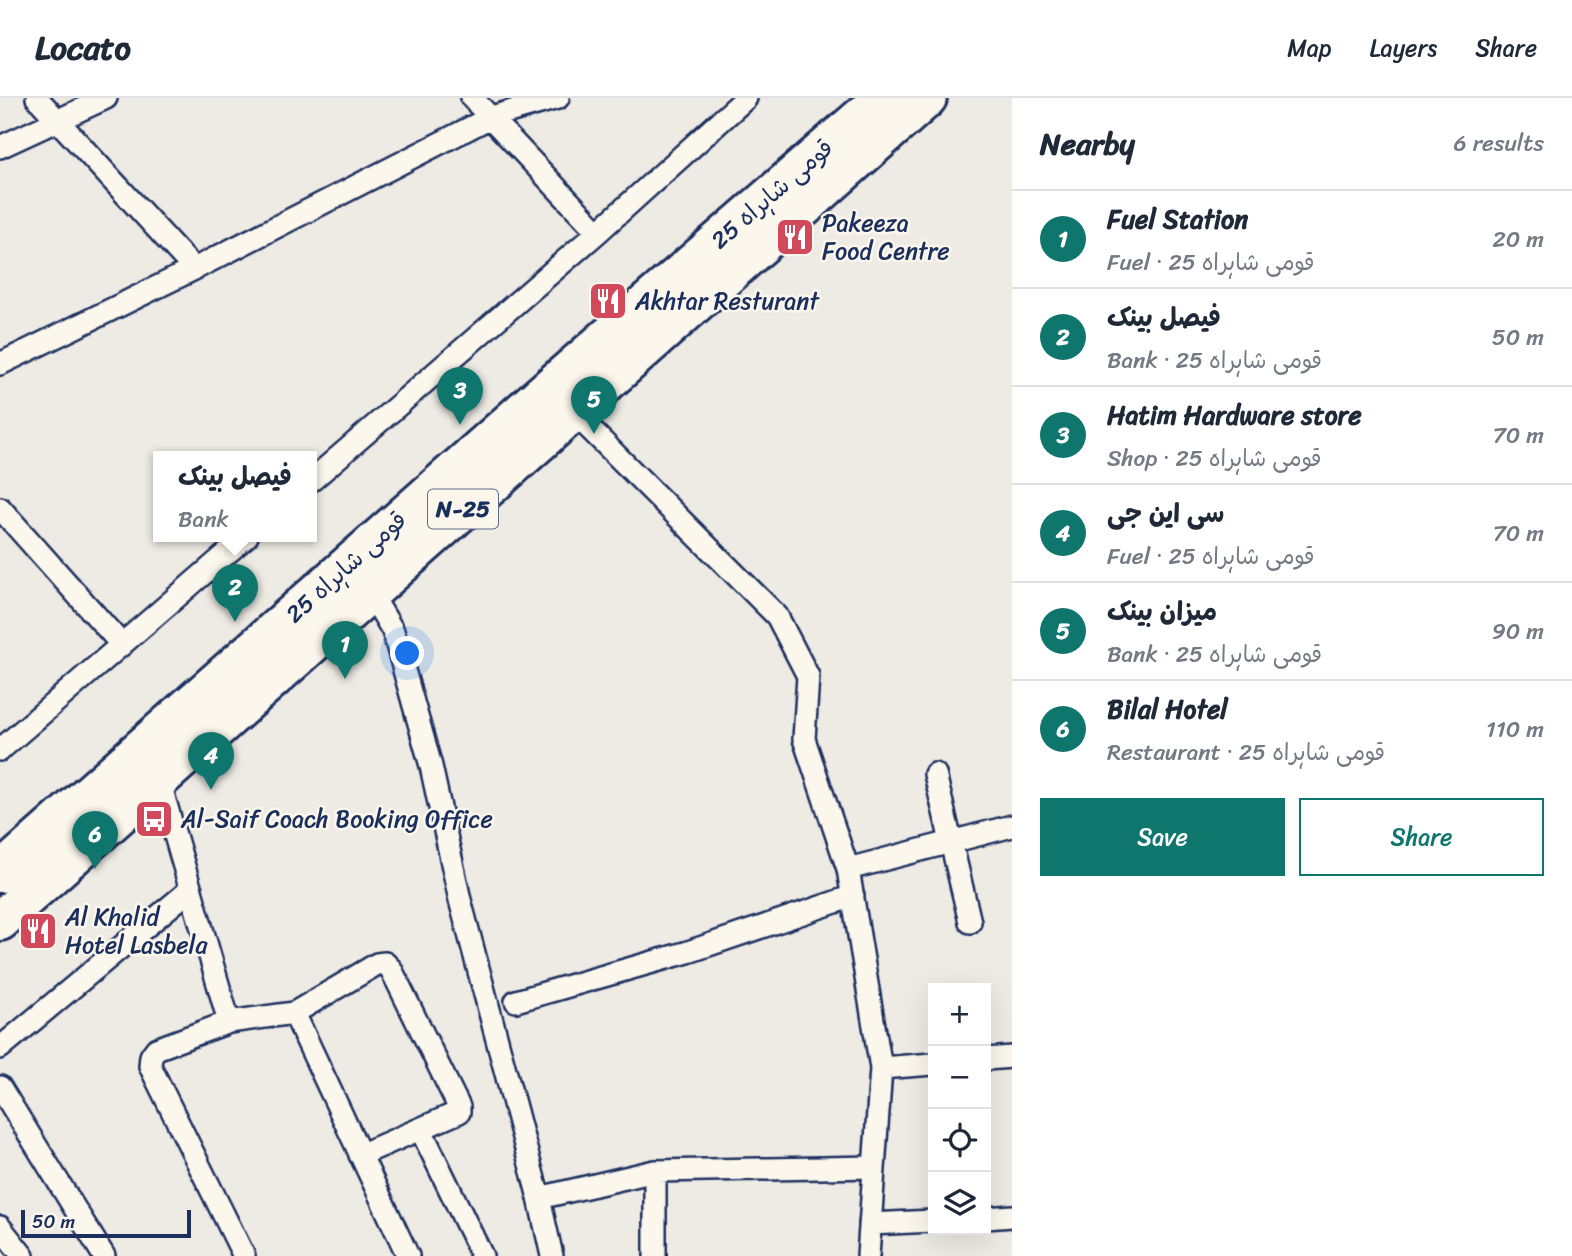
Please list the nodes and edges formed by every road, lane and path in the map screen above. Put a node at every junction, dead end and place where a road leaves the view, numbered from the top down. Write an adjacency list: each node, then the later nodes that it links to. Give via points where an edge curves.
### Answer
1 (37, 98): 9 (street)
2 (106, 98): 9 (street)
3 (472, 98): 8 (street)
4 (558, 98): 8 (street)
5 (746, 98): 11 (street)
6 (883, 98): 26 (highway, قومی شاہراہ 25 / N-25)
7 (927, 98): 14 (highway, قومی شاہراہ 25 / N-25)
8 (491, 117): 11 (street); 12 (street)
9 (58, 121): 10 (street); 12 (street)
10 (0, 148)
11 (598, 232): 15 (street)
12 (194, 269): 13 (street)
13 (0, 364)
14 (573, 412): 18 (highway, قومی شاہراہ 25 / N-25); 25 (street, via 777,616 807,676 804,739)
15 (317, 476)
16 (0, 508): 19 (street)
17 (240, 542): 19 (street)
18 (370, 592): 22 (highway, قومی شاہراہ 25 / N-25); 44 (street, via 393,631 431,766 460,900)
19 (122, 645): 20 (street)
20 (0, 750)
21 (935, 774): 24 (street)
22 (159, 780): 27 (street); 29 (highway, قومی شاہراہ 25 / N-25)
23 (1012, 826): 24 (street)
24 (952, 842): 25 (street); 30 (street)
25 (848, 869): 28 (street)
26 (0, 873)
27 (191, 889): 33 (street); 34 (street)
28 (853, 897): 31 (street, via 688,952); 38 (street)
29 (0, 921)
30 (970, 922)
31 (516, 1001)
32 (294, 1013): 33 (street); 40 (street, via 377,964 391,969 459,1107 455,1115); 41 (street)
33 (229, 1022): 52 (street, via 156,1049 150,1066)
34 (0, 1048)
35 (1012, 1057): 36 (street)
36 (991, 1059)
37 (928, 1063): 38 (street)
38 (881, 1068): 42 (street)
39 (0, 1087): 51 (street)
40 (421, 1130): 41 (street); 54 (street)
41 (360, 1155): 53 (street)
42 (874, 1167): 43 (street); 48 (street)
43 (655, 1171): 44 (street); 56 (street)
44 (540, 1198): 55 (street)
45 (1012, 1216): 46 (street)
46 (991, 1218)
47 (928, 1221): 48 (street)
48 (870, 1224): 57 (street)
49 (0, 1227): 50 (street)
50 (23, 1256)
51 (104, 1256)
52 (244, 1256)
53 (408, 1256)
54 (482, 1256)
55 (552, 1256)
56 (655, 1256)
57 (869, 1256)

